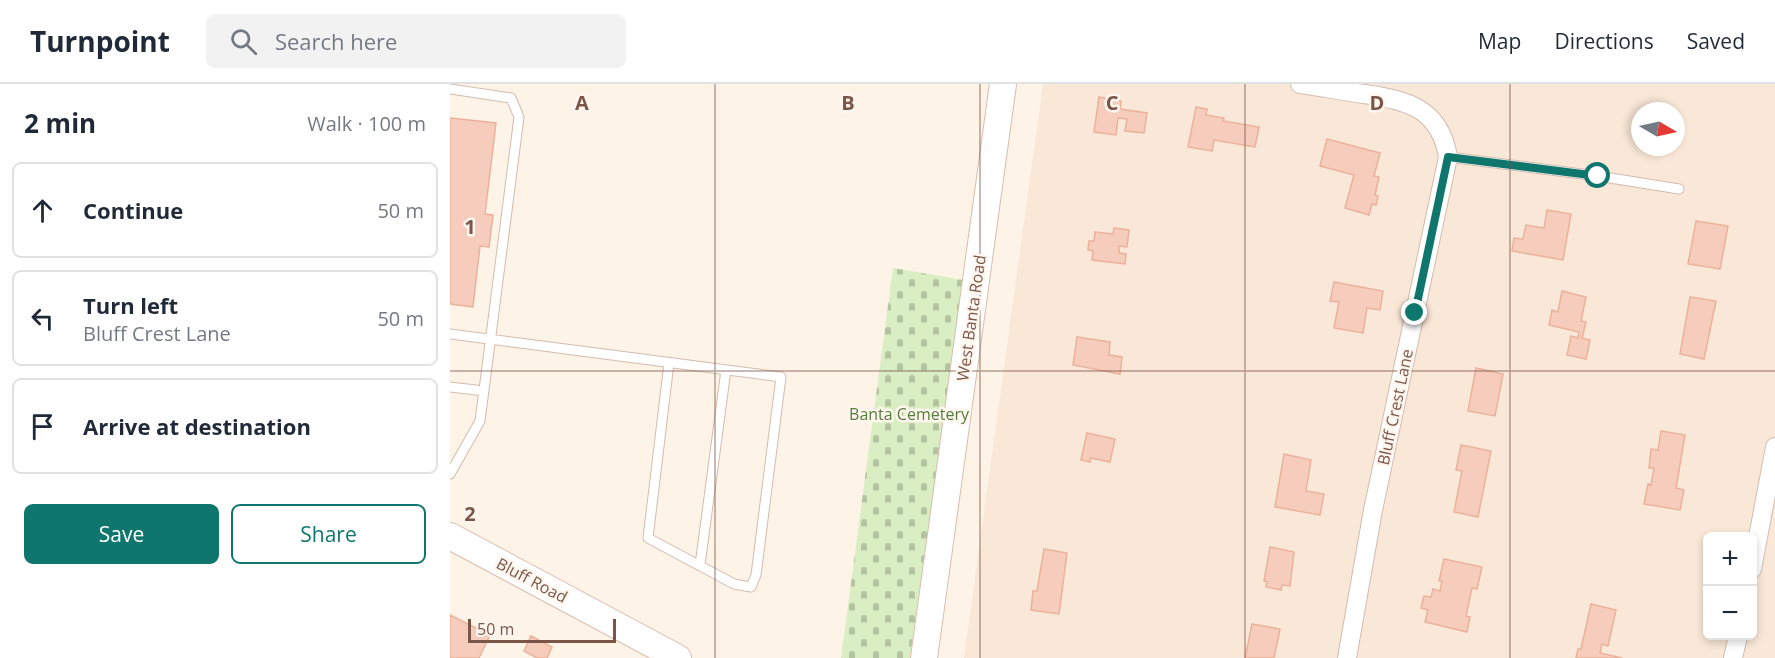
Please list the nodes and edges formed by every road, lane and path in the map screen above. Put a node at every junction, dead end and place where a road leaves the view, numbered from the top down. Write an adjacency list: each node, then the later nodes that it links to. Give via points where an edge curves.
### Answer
1 (1004, 84): 19 (street, West Banta Road)
2 (1300, 84): 4 (street, via 1412,104 1434,122)
3 (450, 89): 7 (lane, via 511,98 519,117)
4 (1448, 157): 5 (lane); 20 (street, Bluff Crest Lane, via 1373,510)
5 (1679, 189)
6 (450, 334): 7 (lane)
7 (490, 339): 8 (lane); 11 (lane)
8 (669, 363): 9 (lane); 16 (lane, via 648,538)
9 (726, 370): 16 (lane); 16 (lane, via 781,378 756,575 751,587 735,584)
10 (450, 387): 11 (lane)
11 (484, 391): 13 (lane, via 480,421)
12 (1775, 447): 15 (street)
13 (450, 474)
14 (450, 536): 18 (street, Bluff Road)
15 (1757, 542)
16 (700, 565)
17 (1737, 640): 21 (street)
18 (678, 658)
19 (924, 658)
20 (1347, 658)
21 (1733, 658)

